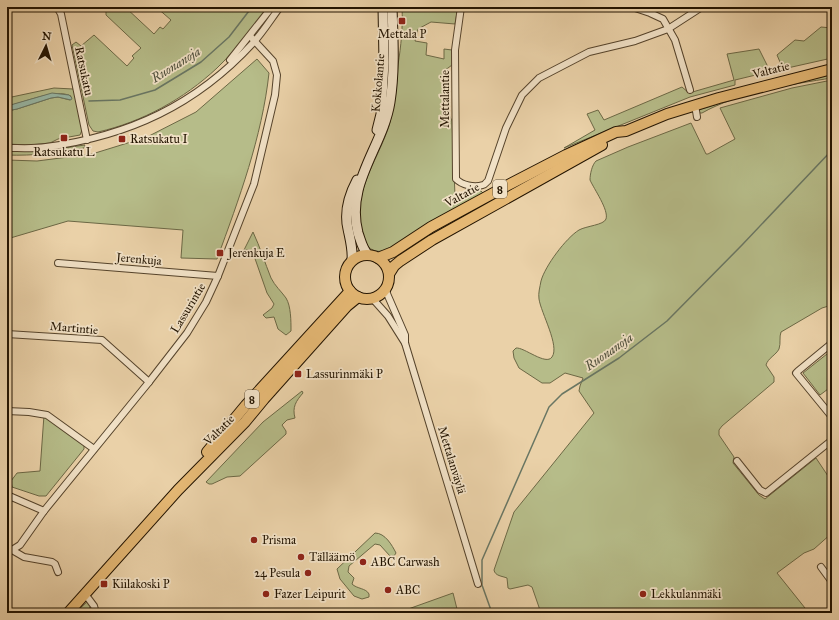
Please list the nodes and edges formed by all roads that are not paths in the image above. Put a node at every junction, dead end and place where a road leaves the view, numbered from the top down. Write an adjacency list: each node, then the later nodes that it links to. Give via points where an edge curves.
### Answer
1 (272, 7): 10 (street)
2 (280, 7): 10 (street)
3 (383, 7): 18 (main road, Kokkolantie, via 384,62 381,114)
4 (392, 7): 18 (main road, Kokkolantie, via 393,63 390,101 384,126)
5 (461, 7): 9 (street, Mettalantie, via 455,50 456,179 467,185 483,185 488,181 518,102 539,78 589,52 635,41)
6 (632, 7): 9 (street, via 663,19)
7 (702, 7): 9 (street)
8 (60, 8): 16 (street, Ratsukatu)
9 (668, 29): 12 (street)
10 (253, 38): 16 (street, via 232,63 173,107 150,120); 23 (street, Lassurintie, via 273,61 277,74 275,95 254,184)
11 (832, 69): 13 (highway, Valtatie / 8)
12 (690, 90)
13 (695, 105): 14 (street); 15 (highway, Valtatie / 8)
14 (697, 118)
15 (626, 131): 19 (highway, Valtatie / 8, via 616,132 532,172 431,227 393,252); 22 (highway, Valtatie / 8, via 432,240 400,261)
16 (87, 140): 17 (street, via 45,148)
17 (7, 148)
18 (367, 163): 19 (main road, Kokkolantie, via 356,204 355,218 362,245); 20 (main road, Kokkolantie, via 355,184 347,210)
19 (373, 256): 20 (highway, 8, via 359,256); 22 (highway, via 382,261)
20 (352, 260): 25 (highway, via 347,266 344,281)
21 (58, 263): 23 (street, Jerenkuja)
22 (389, 274): 24 (highway, 8)
23 (218, 276): 30 (street, Lassurintie, via 194,323)
24 (385, 290): 26 (highway); 28 (street, Mettalanväylä)
25 (354, 294): 26 (highway, via 365,299); 43 (highway, Valtatie / 8, via 246,405 178,490)
26 (372, 298): 28 (street, Mettalanväylä, via 388,316)
27 (7, 334): 30 (street, Martintie, via 102,340)
28 (405, 343): 42 (street, Mettalanväylä)
29 (832, 343): 32 (street, via 796,373)
30 (149, 382): 34 (street, Lassurintie)
31 (7, 411): 34 (street, via 46,415)
32 (832, 417)
33 (832, 440): 35 (street, via 766,493 760,490)
34 (94, 448): 37 (street, Lassurintie)
35 (737, 461)
36 (7, 495): 37 (street)
37 (44, 511): 38 (street, Lassurintie, via 20,545)
38 (10, 550): 40 (street, via 24,557 54,563)
39 (820, 567): 41 (street)
40 (58, 572)
41 (832, 582)
42 (478, 584)
43 (85, 594): 44 (highway, Valtatie / 8); 45 (street)
44 (68, 613)
45 (96, 613)

